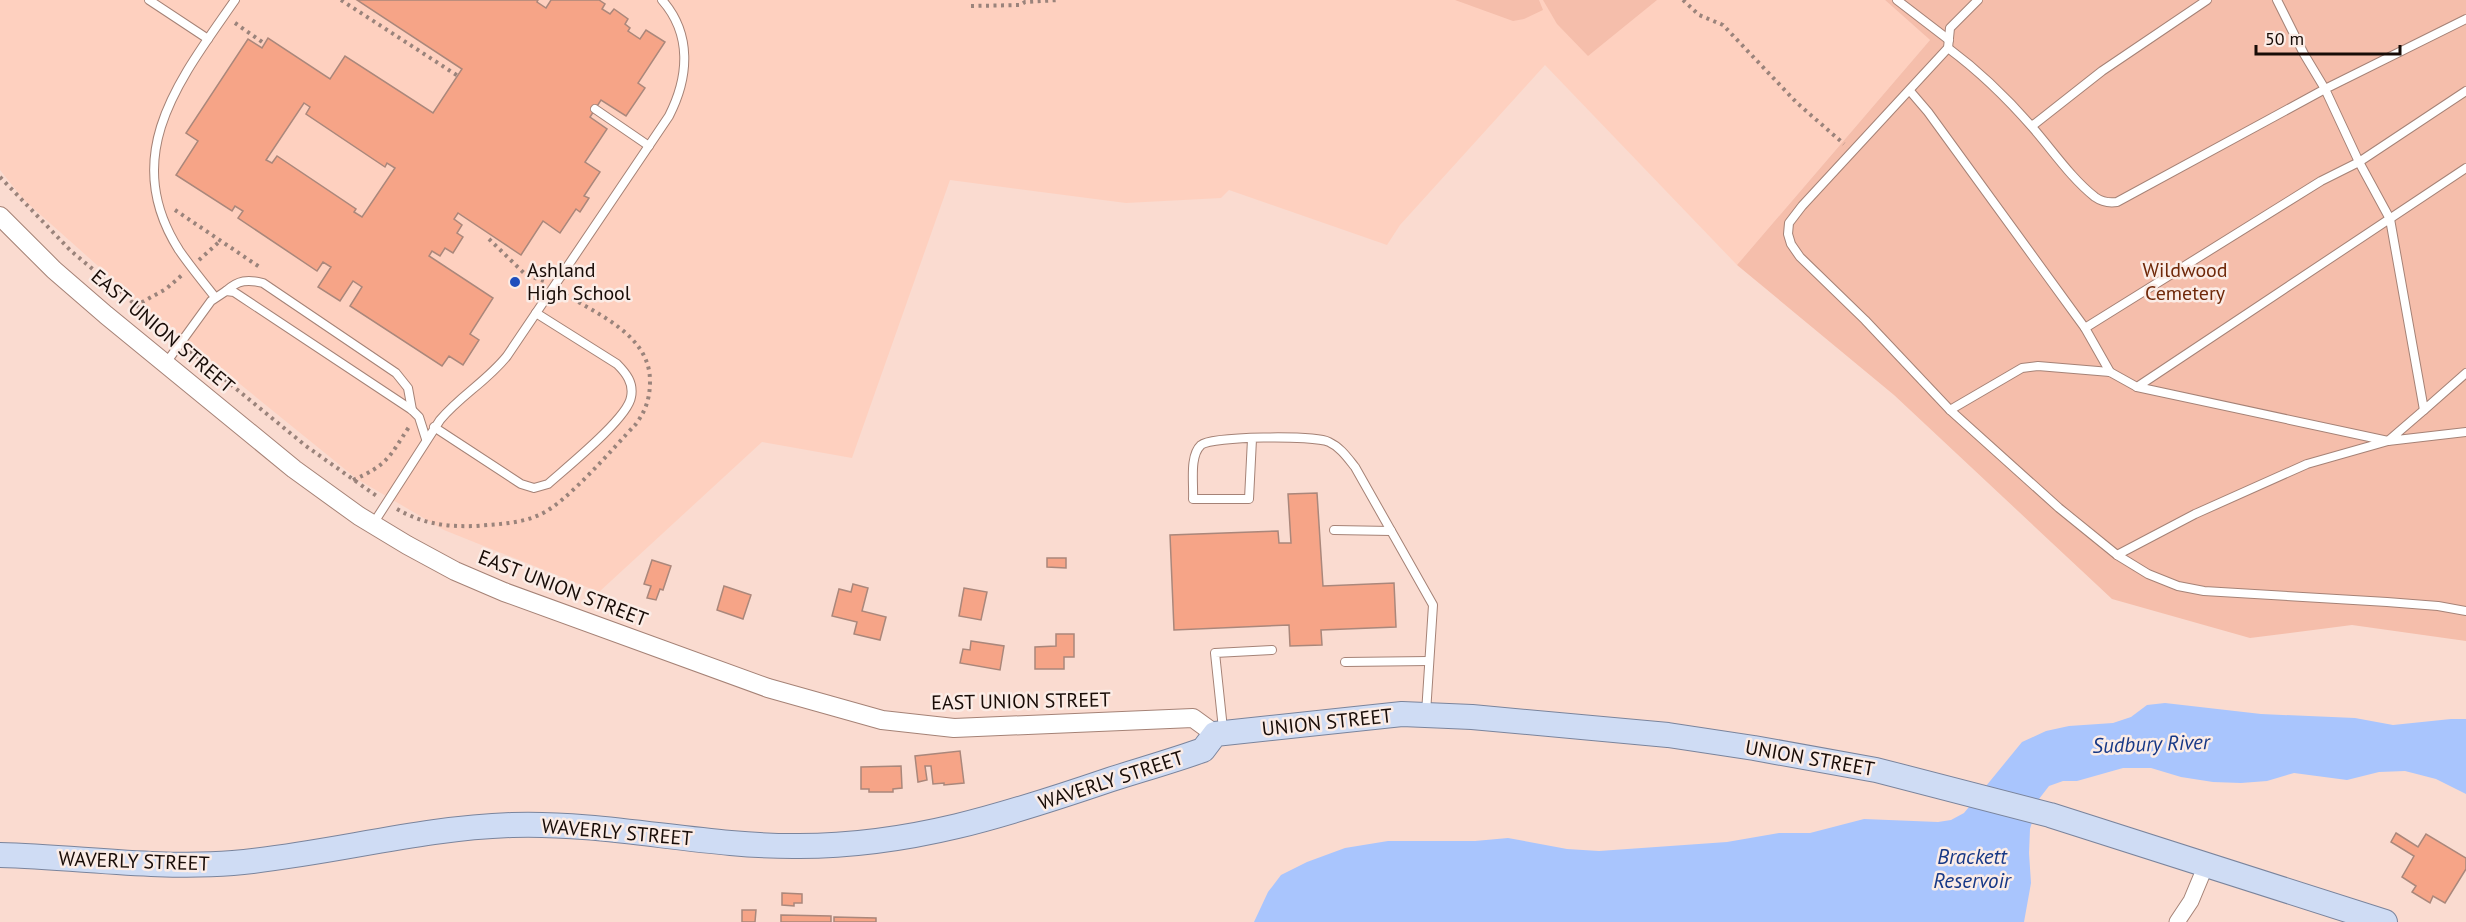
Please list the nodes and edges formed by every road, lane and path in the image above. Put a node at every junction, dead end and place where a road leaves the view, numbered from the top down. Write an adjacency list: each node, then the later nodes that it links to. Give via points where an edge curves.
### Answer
1 (149, 0): 14 (lane)
2 (235, 0): 12 (lane)
3 (341, 0): 17 (path)
4 (662, 0): 23 (lane, via 679,26 684,71 676,103)
5 (1059, 0): 11 (path)
6 (1683, 0): 24 (path, via 1699,15 1723,25 1797,103)
7 (1897, 0): 16 (lane)
8 (1978, 0): 16 (lane, via 1950,28)
9 (2206, 0): 22 (lane, via 2102,71)
10 (2277, 0): 18 (lane)
11 (971, 6)
12 (224, 16): 14 (lane); 15 (path)
13 (2466, 19): 18 (lane)
14 (208, 39): 30 (lane, via 168,104 158,135 154,171 156,191 178,249)
15 (265, 44)
16 (1948, 44): 19 (lane); 22 (lane)
17 (458, 76)
18 (2325, 88): 22 (lane, via 2117,202 2095,197); 25 (lane)
19 (1910, 91): 24 (lane); 32 (lane)
20 (2466, 91): 25 (lane)
21 (595, 109): 23 (lane)
22 (2032, 126)
23 (649, 146): 31 (lane)
24 (1853, 152): 38 (lane, via 1789,223 1791,244)
25 (2359, 162): 28 (lane); 32 (lane)
26 (2466, 168): 28 (lane)
27 (0, 216): 33 (street, EAST UNION STREET, via 54,270)
28 (2390, 219): 36 (lane); 39 (lane)
29 (226, 291): 30 (lane); 37 (lane, via 242,297); 37 (lane, via 244,280 263,283 396,373 408,388)
30 (215, 297): 33 (lane)
31 (536, 313): 40 (lane, via 495,371 452,406); 40 (lane, via 626,373 632,387 623,415 548,484 534,488 520,484)
32 (2085, 328): 34 (lane)
33 (165, 364): 45 (street, EAST UNION STREET, via 294,469)
34 (2110, 372): 36 (lane); 38 (lane, via 2022,368)
35 (2466, 373): 39 (lane)
36 (2137, 387): 44 (lane)
37 (412, 410): 43 (lane, via 419,417)
38 (1950, 410): 48 (lane)
39 (2424, 410): 44 (lane)
40 (434, 427): 43 (lane)
41 (2466, 432): 44 (lane)
42 (1252, 438): 42 (lane, via 1202,444 1195,453 1193,499 1249,499); 47 (lane, via 1313,437 1342,450)
43 (426, 439): 45 (lane)
44 (2388, 441): 48 (lane, via 2307,464 2195,514)
45 (372, 524): 54 (street, EAST UNION STREET, via 455,571 542,606 768,687 882,720 954,728 1194,718)
46 (1334, 530): 47 (lane)
47 (1391, 531): 51 (lane, via 1433,605)
48 (2117, 555): 49 (lane, via 2148,574 2204,591)
49 (2466, 611)
50 (1272, 650): 54 (lane, via 1215,653)
51 (1429, 661): 52 (lane); 53 (lane)
52 (1344, 662)
53 (1426, 715): 54 (main road, UNION STREET, via 1402,714); 56 (main road, UNION STREET, via 1668,735 1876,770 2050,815)
54 (1219, 734): 55 (main road, WAVERLY STREET, via 1203,750 1033,807 948,830 864,844 795,847 553,825 508,825 231,863 161,864)
55 (0, 855)
56 (2206, 865): 57 (street); 58 (main road, UNION STREET)
57 (2177, 922)
58 (2385, 922)

